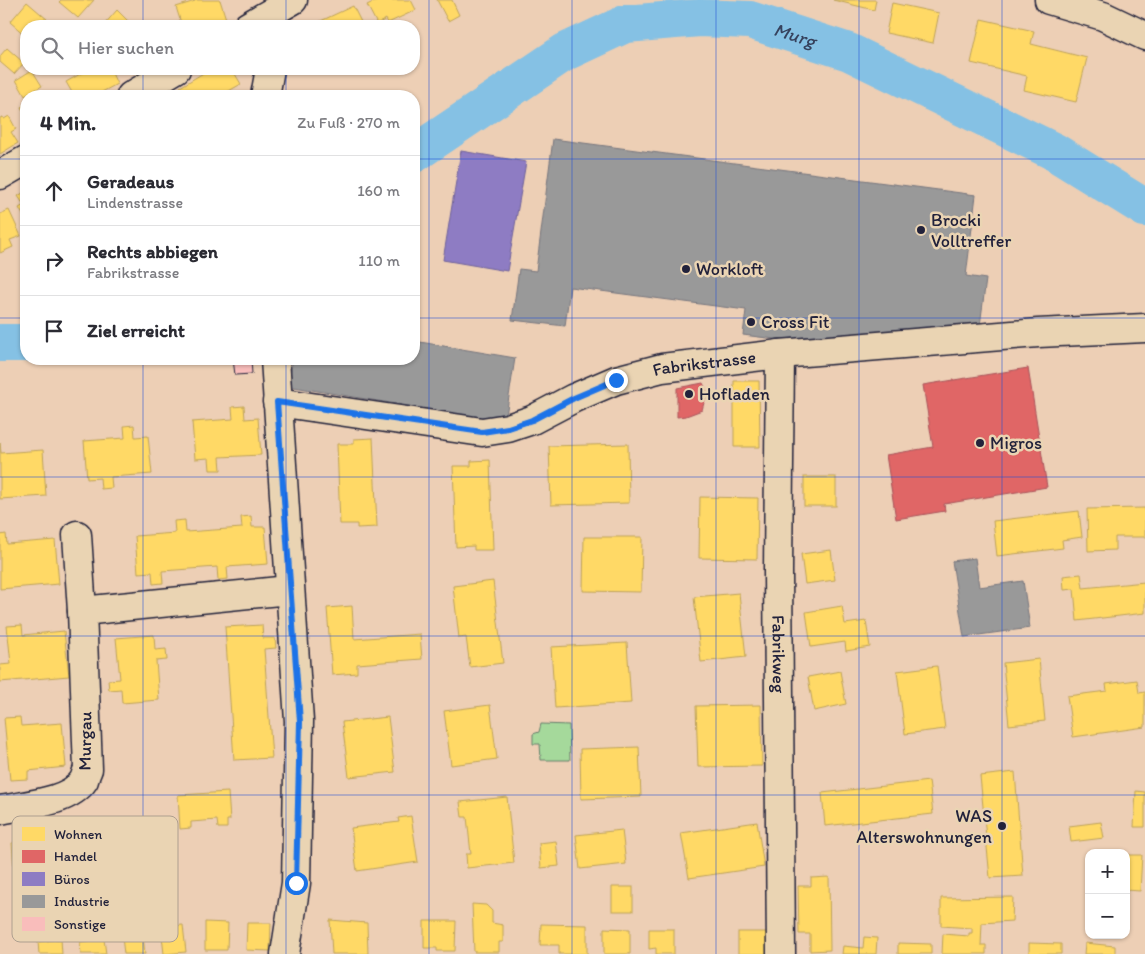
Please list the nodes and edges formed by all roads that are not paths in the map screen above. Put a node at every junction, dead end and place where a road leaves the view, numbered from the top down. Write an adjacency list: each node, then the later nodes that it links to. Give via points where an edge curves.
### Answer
1 (293, 0): 3 (street)
2 (1050, 0): 4 (street, via 1103,16)
3 (260, 20)
4 (1145, 36)
5 (166, 75): 7 (street)
6 (269, 75): 8 (street)
7 (140, 90)
8 (266, 90)
9 (20, 163): 10 (street)
10 (0, 175)
11 (1145, 328): 12 (street, Fabrikstrasse, via 1038,333)
12 (780, 354): 14 (street, Fabrikstrasse, via 662,368 616,380 532,420 482,432); 20 (street, Fabrikweg)
13 (275, 365): 14 (street)
14 (277, 402): 16 (street)
15 (77, 535): 17 (street, Murgau)
16 (289, 590): 17 (street); 19 (street, via 300,722 296,883)
17 (82, 611): 18 (street, Murgau, via 88,769 84,780 62,798)
18 (0, 810)
19 (285, 954)
20 (781, 954)

